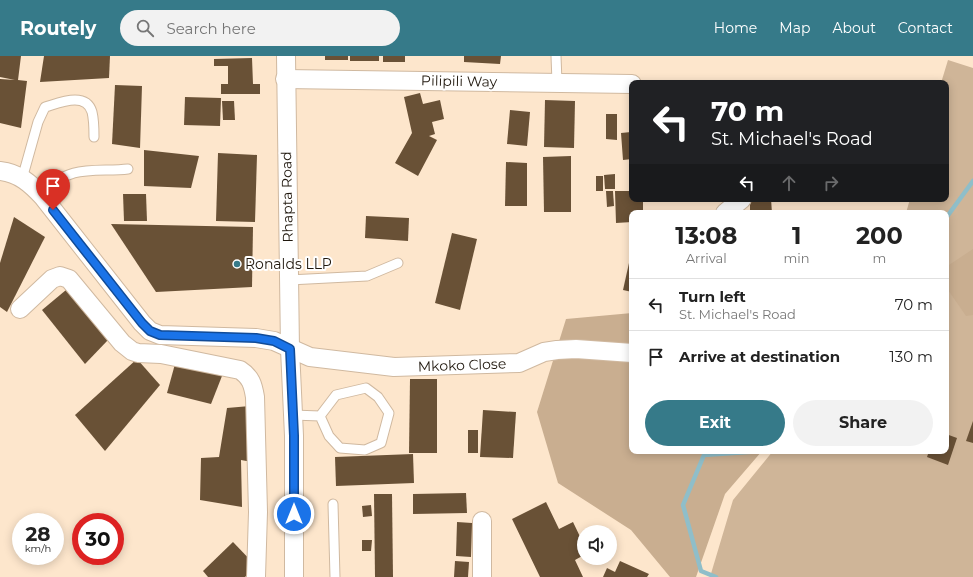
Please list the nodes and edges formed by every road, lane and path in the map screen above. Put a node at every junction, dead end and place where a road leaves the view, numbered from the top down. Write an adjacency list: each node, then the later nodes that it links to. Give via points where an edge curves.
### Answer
1 (286, 56): 3 (street, Rhapta Road)
2 (556, 56): 4 (lane)
3 (285, 79): 4 (street, Pilipili Way); 13 (street, Rhapta Road)
4 (557, 82): 5 (street, Pilipili Way)
5 (629, 84)
6 (94, 138): 9 (lane, via 92,111 86,103 76,99 45,107 38,122)
7 (128, 169): 9 (lane, via 74,173)
8 (0, 171): 9 (street, via 17,175)
9 (29, 184): 15 (street, Mkoko Close, via 150,331 160,335 256,338 274,341)
10 (738, 202): 11 (street)
11 (729, 210)
12 (398, 263): 13 (lane, via 367,276)
13 (289, 280): 15 (street, Rhapta Road)
14 (20, 309): 21 (street, via 52,279 60,276 69,279 122,343 132,351 240,370 248,376 255,397 258,512)
15 (290, 349): 16 (street, Mkoko Close, via 327,360 394,367 519,363 544,352 564,349); 17 (street, Rhapta Road)
16 (629, 353)
17 (293, 415): 18 (lane); 22 (street, Rhapta Road)
18 (320, 416): 18 (lane, via 329,436 340,448 365,450 381,443 389,413 378,397 366,388 336,395)
19 (333, 504): 23 (lane)
20 (482, 521): 24 (street)
21 (256, 577)
22 (294, 577)
23 (335, 577)
24 (482, 577)

